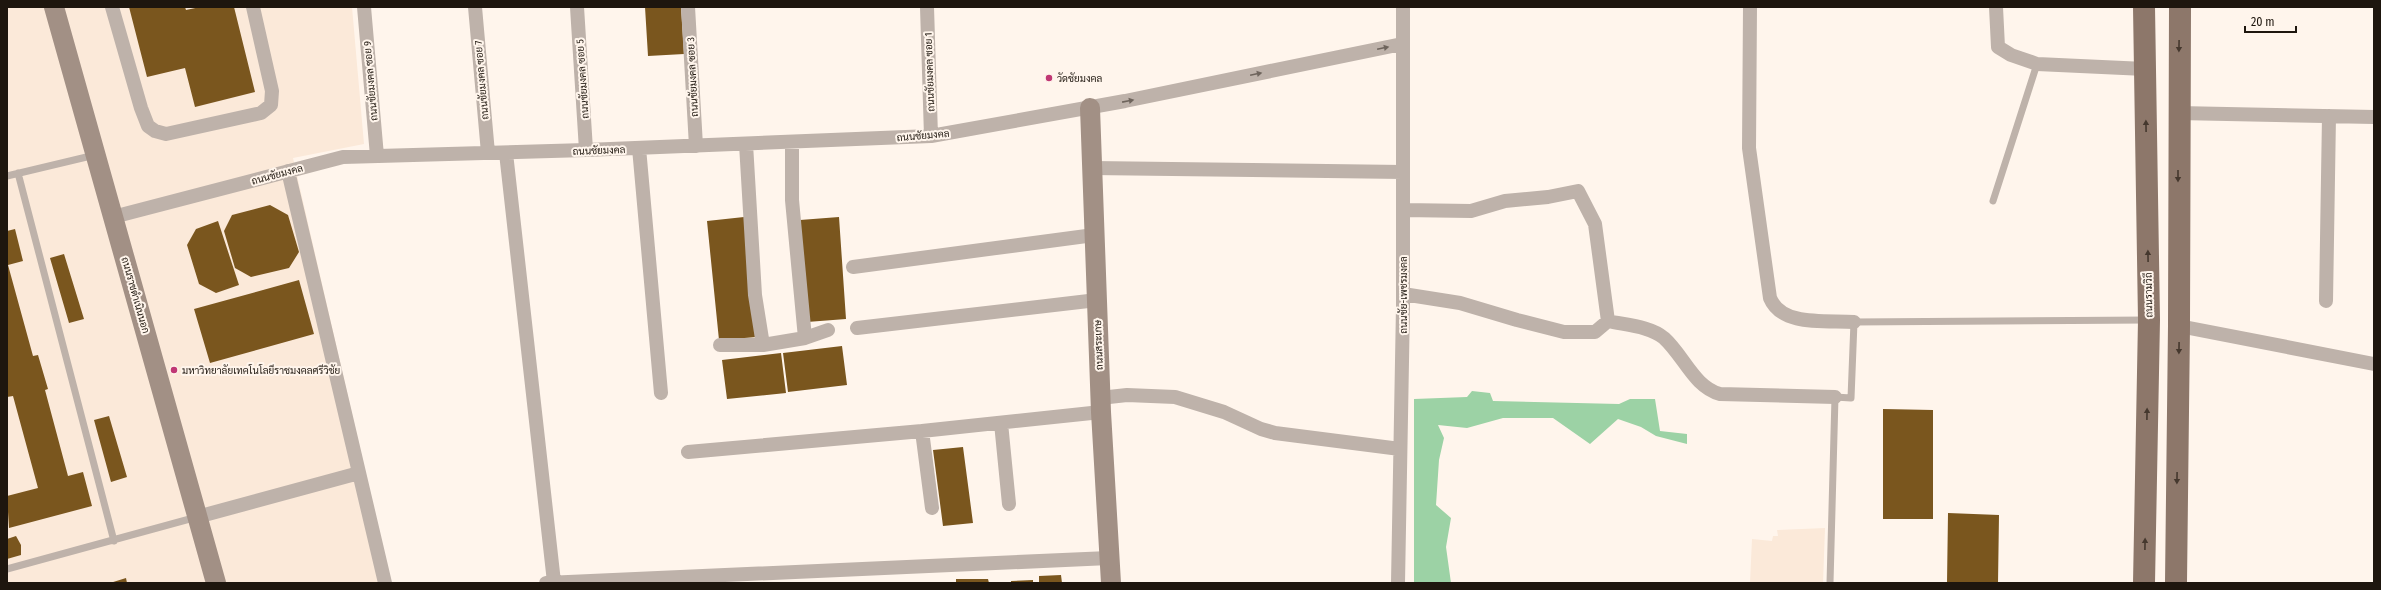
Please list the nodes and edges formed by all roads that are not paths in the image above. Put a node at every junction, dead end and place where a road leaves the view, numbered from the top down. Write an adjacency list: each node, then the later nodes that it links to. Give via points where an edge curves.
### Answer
1 (54, 7): 29 (street, ถนนราชดำเนินนอก)
2 (112, 7): 3 (street, via 148,126 166,134 261,113 272,105 272,91)
3 (253, 7)
4 (364, 7): 30 (street, ถนนชัยมงคล ซอย 9)
5 (475, 7): 28 (street, ถนนชัยมงคล ซอย 7)
6 (577, 7): 26 (street, ถนนชัยมงคล ซอย 5)
7 (688, 7): 24 (street, ถนนชัยมงคล ซอย 3)
8 (927, 7): 21 (street, ถนนชัยมงคล ซอย 1)
9 (1403, 7): 14 (street, ถนนชัย-เพชรมงคล)
10 (1750, 7): 46 (street, via 1749,148 1770,298 1777,310 1787,316)
11 (1996, 7): 15 (street, via 1998,47 2011,55)
12 (2144, 7): 16 (main road, ถนนรามวิถี)
13 (2180, 7): 18 (main road, one-way to 18)
14 (1402, 44): 17 (street, ถนนชัยมงคล, one-way to 14); 33 (street, ถนนชัย-เพชรมงคล)
15 (2037, 64): 16 (street); 36 (lane)
16 (2145, 69): 44 (main road, ถนนรามวิถี, one-way to 16)
17 (1090, 108): 21 (street, ถนนชัยมงคล); 31 (street, ถนนสระเกษ)
18 (2178, 113): 19 (street); 47 (main road, one-way to 47)
19 (2329, 116): 20 (street); 43 (street)
20 (2374, 116)
21 (931, 136): 22 (street, ถนนชัยมงคล)
22 (792, 142): 23 (street, ถนนชัยมงคล); 50 (street, via 792,200)
23 (746, 144): 24 (street, ถนนชัยมงคล); 52 (street, via 755,295)
24 (696, 146): 25 (street, ถนนชัยมงคล)
25 (639, 148): 26 (street, ถนนชัยมงคล); 54 (street)
26 (586, 150): 27 (street, ถนนชัยมงคล)
27 (506, 153): 28 (street, ถนนชัยมงคล); 68 (street)
28 (488, 154): 30 (street, ถนนชัยมงคล)
29 (96, 155): 34 (lane); 38 (street, ถนนราชดำเนินนอก)
30 (377, 156): 32 (street, ถนนชัยมงคล, via 343,157)
31 (1092, 168): 33 (street); 39 (street, ถนนสระเกษ)
32 (288, 171): 38 (street, ถนนชัยมงคล); 61 (street)
33 (1403, 172): 37 (street, ถนนชัย-เพชรมงคล)
34 (18, 173): 35 (lane); 65 (lane)
35 (7, 176)
36 (1993, 201)
37 (1403, 210): 41 (street, ถนนชัย-เพชรมงคล); 45 (street, via 1471,211 1505,201 1578,191 1595,224)
38 (113, 217): 64 (street, ถนนราชดำเนินนอก)
39 (1094, 235): 40 (street); 42 (street, ถนนสระเกษ)
40 (853, 267)
41 (1403, 294): 45 (street, via 1460,303 1564,332 1595,332); 59 (street, ถนนชัย-เพชรมงคล)
42 (1097, 300): 48 (street); 56 (street, ถนนสระเกษ)
43 (2326, 301)
44 (2148, 320): 46 (lane); 75 (main road, ถนนรามวิถี, one-way to 44)
45 (1608, 321): 55 (street, via 1663,337 1702,385 1711,392)
46 (1854, 322): 55 (lane, via 1851,398)
47 (2179, 326): 53 (street); 76 (main road, one-way to 76)
48 (857, 328)
49 (828, 330): 50 (street)
50 (805, 338): 52 (street)
51 (720, 345): 52 (street)
52 (763, 345)
53 (2374, 364)
54 (661, 393)
55 (1835, 397): 74 (lane)
56 (1100, 405): 57 (street); 59 (street, via 1127,395 1175,397 1224,412 1275,433); 66 (street, ถนนสระเกษ)
57 (1001, 423): 58 (street); 62 (street)
58 (922, 432): 60 (street); 63 (street)
59 (1400, 449): 73 (street, ถนนชัย-เพชรมงคล)
60 (688, 452)
61 (359, 473): 64 (street); 70 (street)
62 (1009, 504)
63 (932, 508)
64 (197, 517): 65 (lane); 69 (street, ถนนราชดำเนินนอก)
65 (114, 541): 67 (lane)
66 (1109, 558): 68 (street); 72 (street, ถนนสระเกษ)
67 (7, 569)
68 (554, 582): 71 (street)
69 (216, 583)
70 (385, 583)
71 (546, 583)
72 (1111, 583)
73 (1398, 583)
74 (1830, 583)
75 (2144, 583)
76 (2176, 583)

